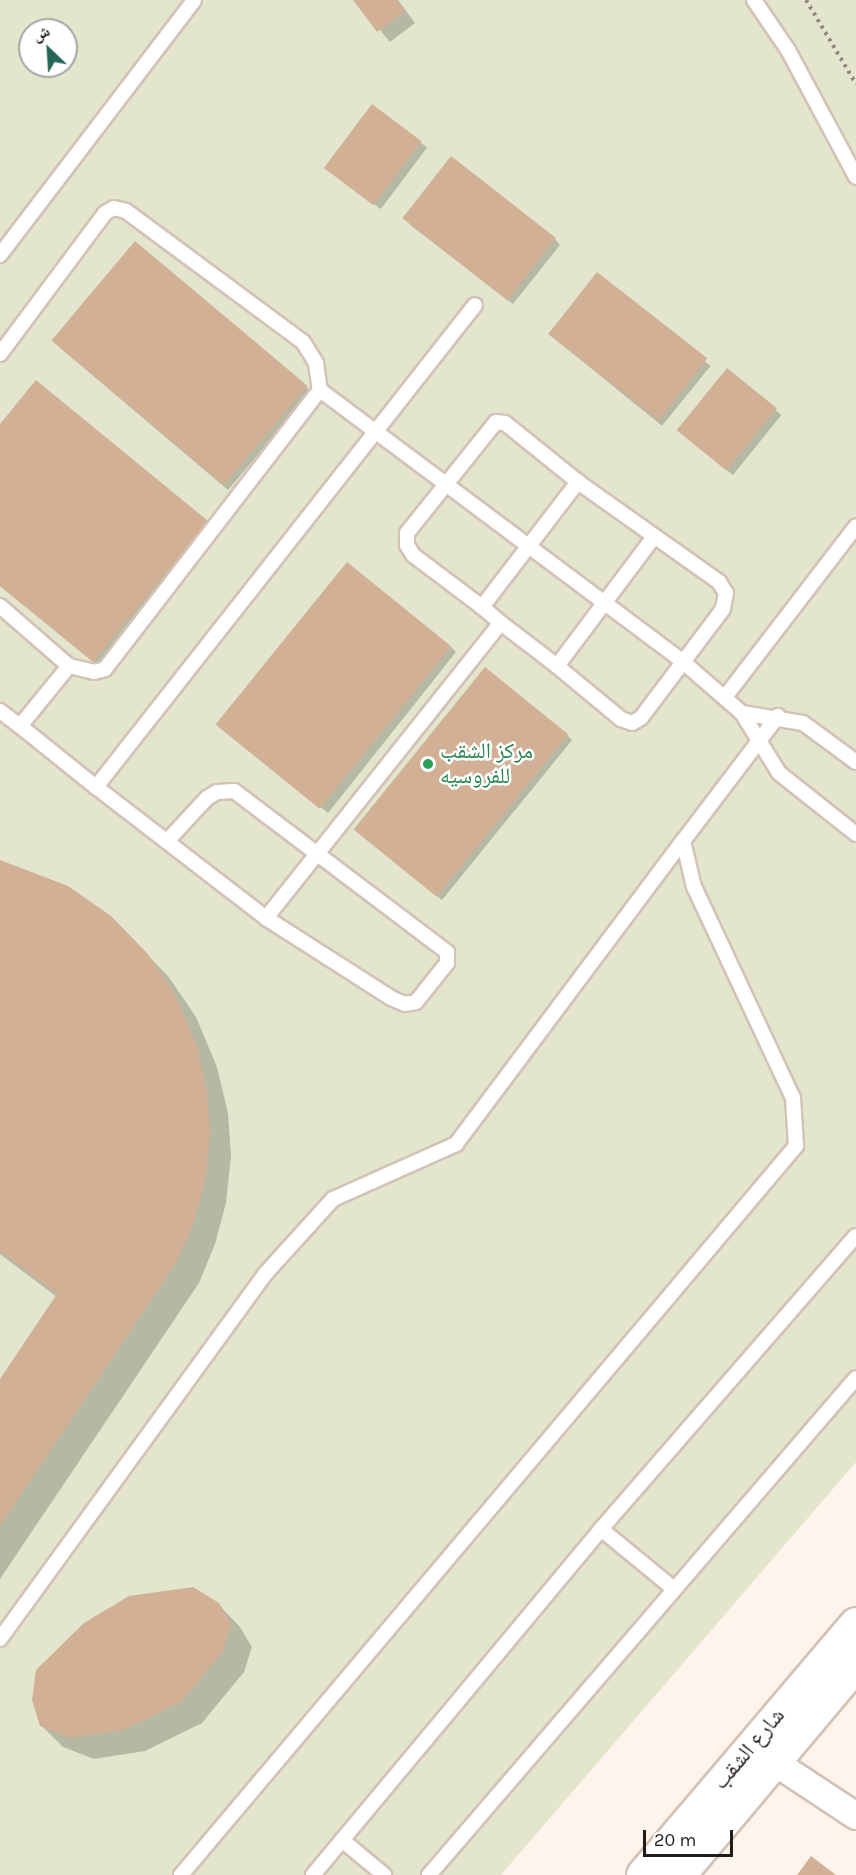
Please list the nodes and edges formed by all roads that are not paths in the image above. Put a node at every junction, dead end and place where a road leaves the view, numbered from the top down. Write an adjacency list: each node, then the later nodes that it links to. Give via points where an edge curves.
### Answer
1 (194, 0): 4 (lane)
2 (754, 0): 3 (lane, via 788,50)
3 (856, 177)
4 (0, 255)
5 (475, 305): 8 (lane)
6 (0, 354): 7 (lane, via 105,213 114,208 126,211 303,342 316,363)
7 (320, 390): 8 (lane); 19 (lane, via 105,669 94,672)
8 (374, 431): 10 (lane); 28 (lane)
9 (578, 482): 10 (lane, via 505,423 496,422); 12 (lane); 13 (lane)
10 (443, 485): 13 (lane); 16 (lane, via 407,533 407,545 413,555)
11 (856, 526): 21 (lane)
12 (653, 538): 14 (lane); 18 (lane, via 719,582 726,593 723,609)
13 (530, 549): 14 (lane); 16 (lane)
14 (601, 602): 18 (lane); 20 (lane)
15 (0, 606): 19 (lane)
16 (482, 607): 17 (lane)
17 (501, 623): 20 (lane); 32 (lane)
18 (682, 661): 20 (lane, via 641,718 632,723 621,719); 21 (lane)
19 (69, 666): 25 (lane)
20 (557, 666)
21 (725, 697): 23 (lane)
22 (0, 711): 25 (lane)
23 (742, 712): 24 (lane); 26 (lane)
24 (778, 716): 26 (lane); 27 (lane, via 803,723)
25 (20, 726): 28 (lane)
26 (759, 744): 29 (lane, via 778,773); 31 (lane)
27 (856, 762)
28 (96, 787): 30 (lane)
29 (856, 834)
30 (167, 841): 32 (lane, via 207,798 217,792 234,791); 33 (lane)
31 (683, 841): 39 (lane, via 456,1144 333,1199 265,1274); 44 (lane, via 694,887 793,1098 796,1146)
32 (318, 853): 33 (lane); 33 (lane, via 447,952 447,963 416,1002 405,1005)
33 (266, 918)
34 (856, 1236): 36 (lane)
35 (856, 1378): 37 (lane)
36 (601, 1529): 37 (lane); 43 (lane)
37 (674, 1589): 47 (lane)
38 (856, 1624): 41 (street, شارع الشقب)
39 (0, 1639)
40 (856, 1663): 41 (street, شارع الشقب)
41 (762, 1754): 42 (street); 48 (street, شارع الشقب); 49 (street, شارع الشقب)
42 (856, 1816)
43 (342, 1840): 45 (lane); 46 (lane)
44 (181, 1875)
45 (313, 1875)
46 (384, 1875)
47 (429, 1875)
48 (643, 1875)
49 (678, 1875)

